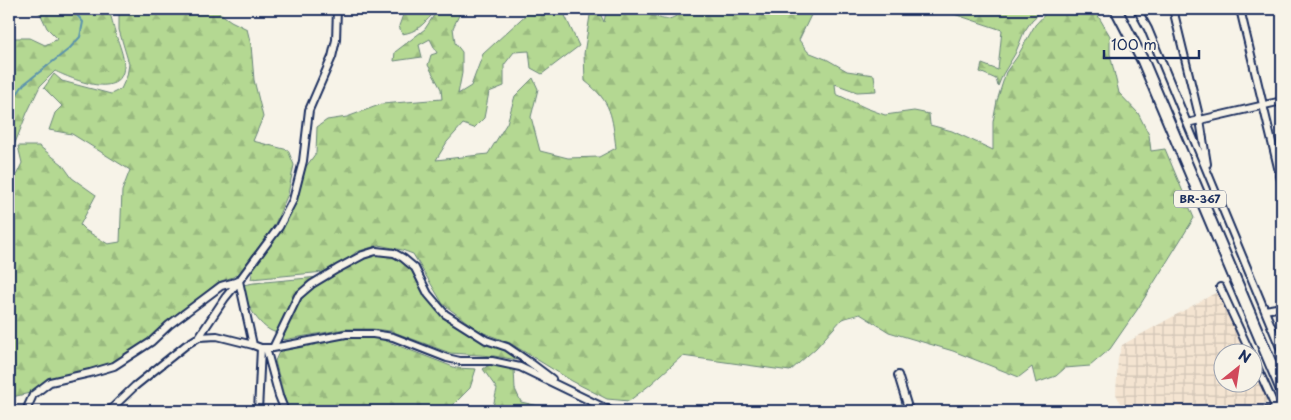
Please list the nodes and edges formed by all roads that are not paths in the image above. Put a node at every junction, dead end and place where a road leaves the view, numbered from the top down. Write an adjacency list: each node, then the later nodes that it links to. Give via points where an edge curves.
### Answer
1 (337, 9): 12 (street, via 334,49 309,110 303,161 293,200 279,227)
2 (1116, 9): 24 (main road, BR-367, via 1143,61)
3 (1137, 9): 9 (street)
4 (1173, 9): 8 (street)
5 (1240, 9): 7 (street)
6 (1282, 101): 7 (street)
7 (1264, 105): 8 (street); 11 (street)
8 (1200, 120): 9 (street); 10 (street)
9 (1187, 123): 10 (street)
10 (1209, 175): 15 (street)
11 (1282, 184)
12 (239, 281): 16 (street); 18 (street); 26 (street, via 221,286 151,342 114,366 50,382 33,395)
13 (1220, 287): 17 (street)
14 (1282, 307): 15 (street)
15 (1265, 310): 20 (street)
16 (199, 337): 18 (street, via 217,336); 27 (street, via 135,386)
17 (1245, 342)
18 (253, 345): 19 (street)
19 (267, 348): 23 (street, via 346,334 373,334 393,337 453,359 506,363); 23 (street, via 298,296 312,284 363,255 376,251 394,253 415,268 428,294 446,314 486,340 513,351); 28 (street); 29 (street)
20 (1282, 352)
21 (898, 375): 31 (street)
22 (1264, 383): 25 (street)
23 (563, 388): 30 (street)
24 (1282, 390)
25 (1276, 410): 32 (street)
26 (27, 411)
27 (109, 411)
28 (258, 411)
29 (284, 411)
30 (611, 411)
31 (909, 411)
32 (1266, 411)

